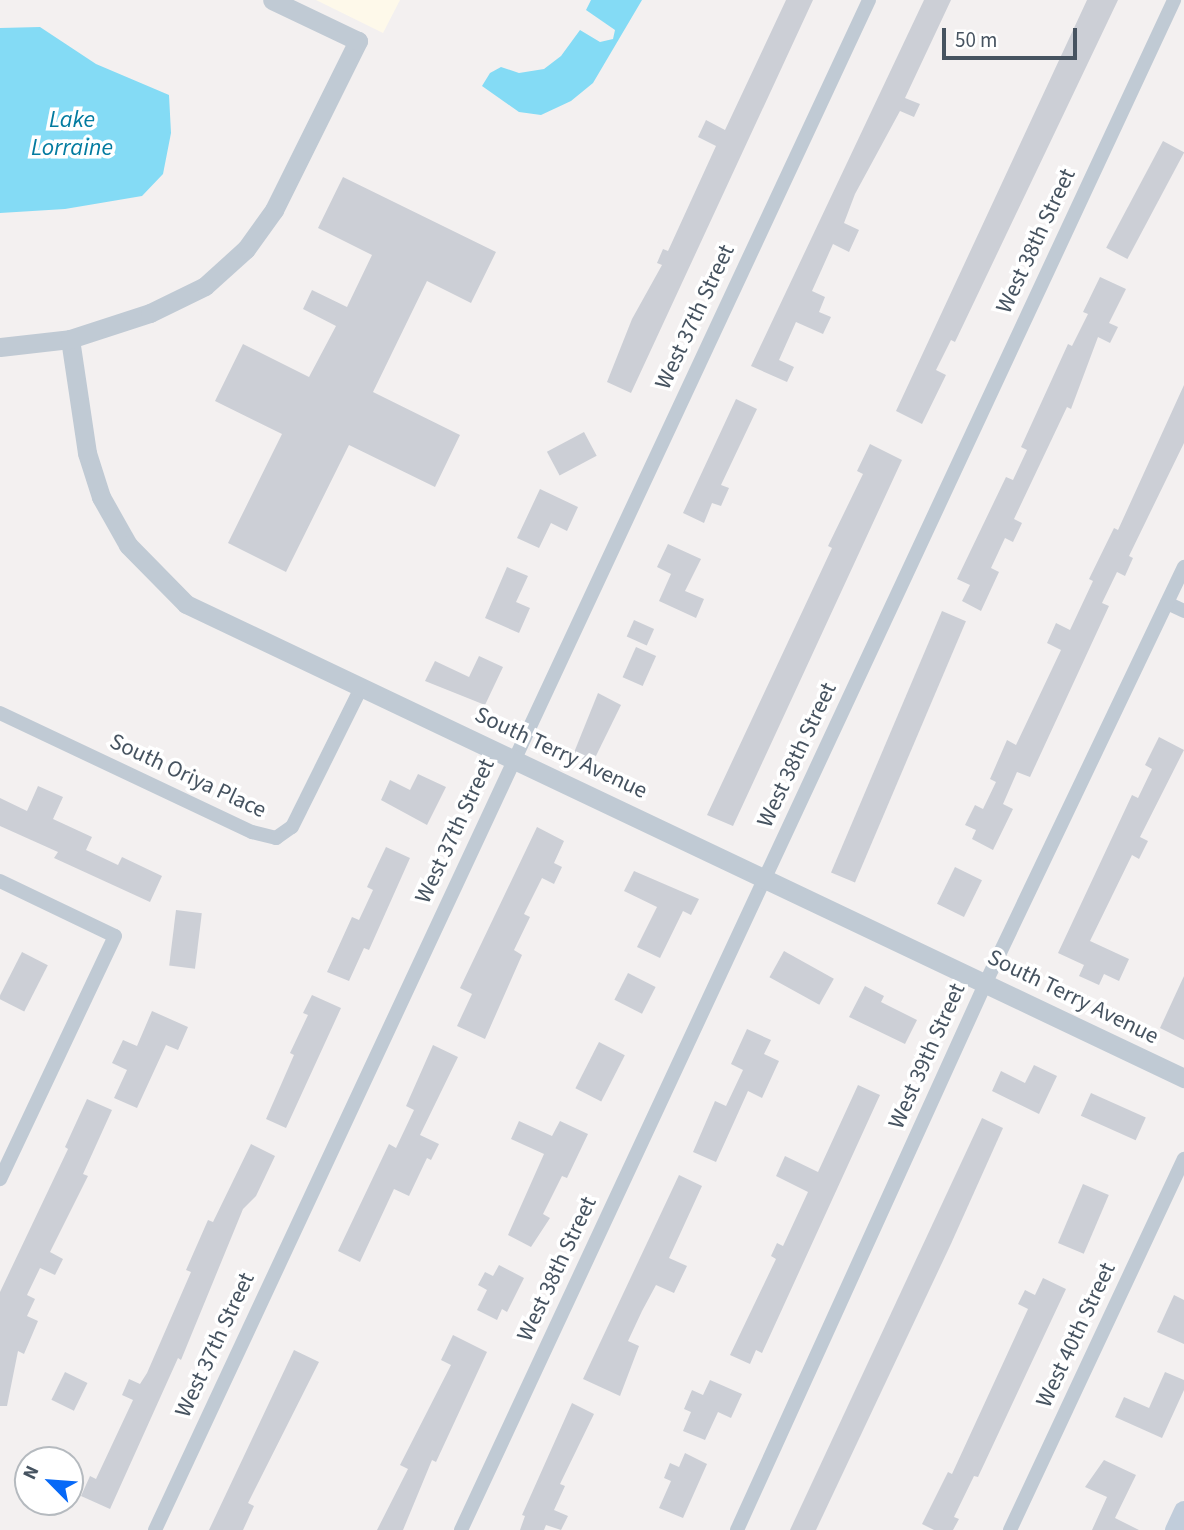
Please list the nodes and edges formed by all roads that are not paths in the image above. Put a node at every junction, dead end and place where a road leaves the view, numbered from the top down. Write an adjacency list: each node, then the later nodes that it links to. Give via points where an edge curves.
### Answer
1 (272, 0): 4 (street, via 358,41 274,210 246,249 205,286 150,313)
2 (869, 0): 11 (street, West 37th Street)
3 (1174, 0): 12 (street, West 38th Street)
4 (70, 339): 5 (street); 9 (street, South Terry Avenue, via 86,453 101,497 128,545 186,604 208,618)
5 (0, 347)
6 (1184, 566): 7 (street, West 39th Street)
7 (1167, 603): 8 (street); 14 (street, West 39th Street)
8 (1184, 611)
9 (361, 688): 10 (street, South Oriya Place, via 292,827 276,838 252,832); 11 (street, South Terry Avenue)
10 (0, 713)
11 (514, 758): 12 (street, South Terry Avenue); 19 (street, West 37th Street)
12 (765, 876): 14 (street, South Terry Avenue); 20 (street, West 38th Street)
13 (0, 881): 17 (street, via 115,936)
14 (986, 982): 15 (street, South Terry Avenue); 21 (street, West 39th Street)
15 (1184, 1078)
16 (1184, 1159): 22 (street, West 40th Street)
17 (0, 1179)
18 (1184, 1511): 23 (main road)
19 (155, 1530)
20 (461, 1530)
21 (737, 1530)
22 (1010, 1530)
23 (1175, 1530)

